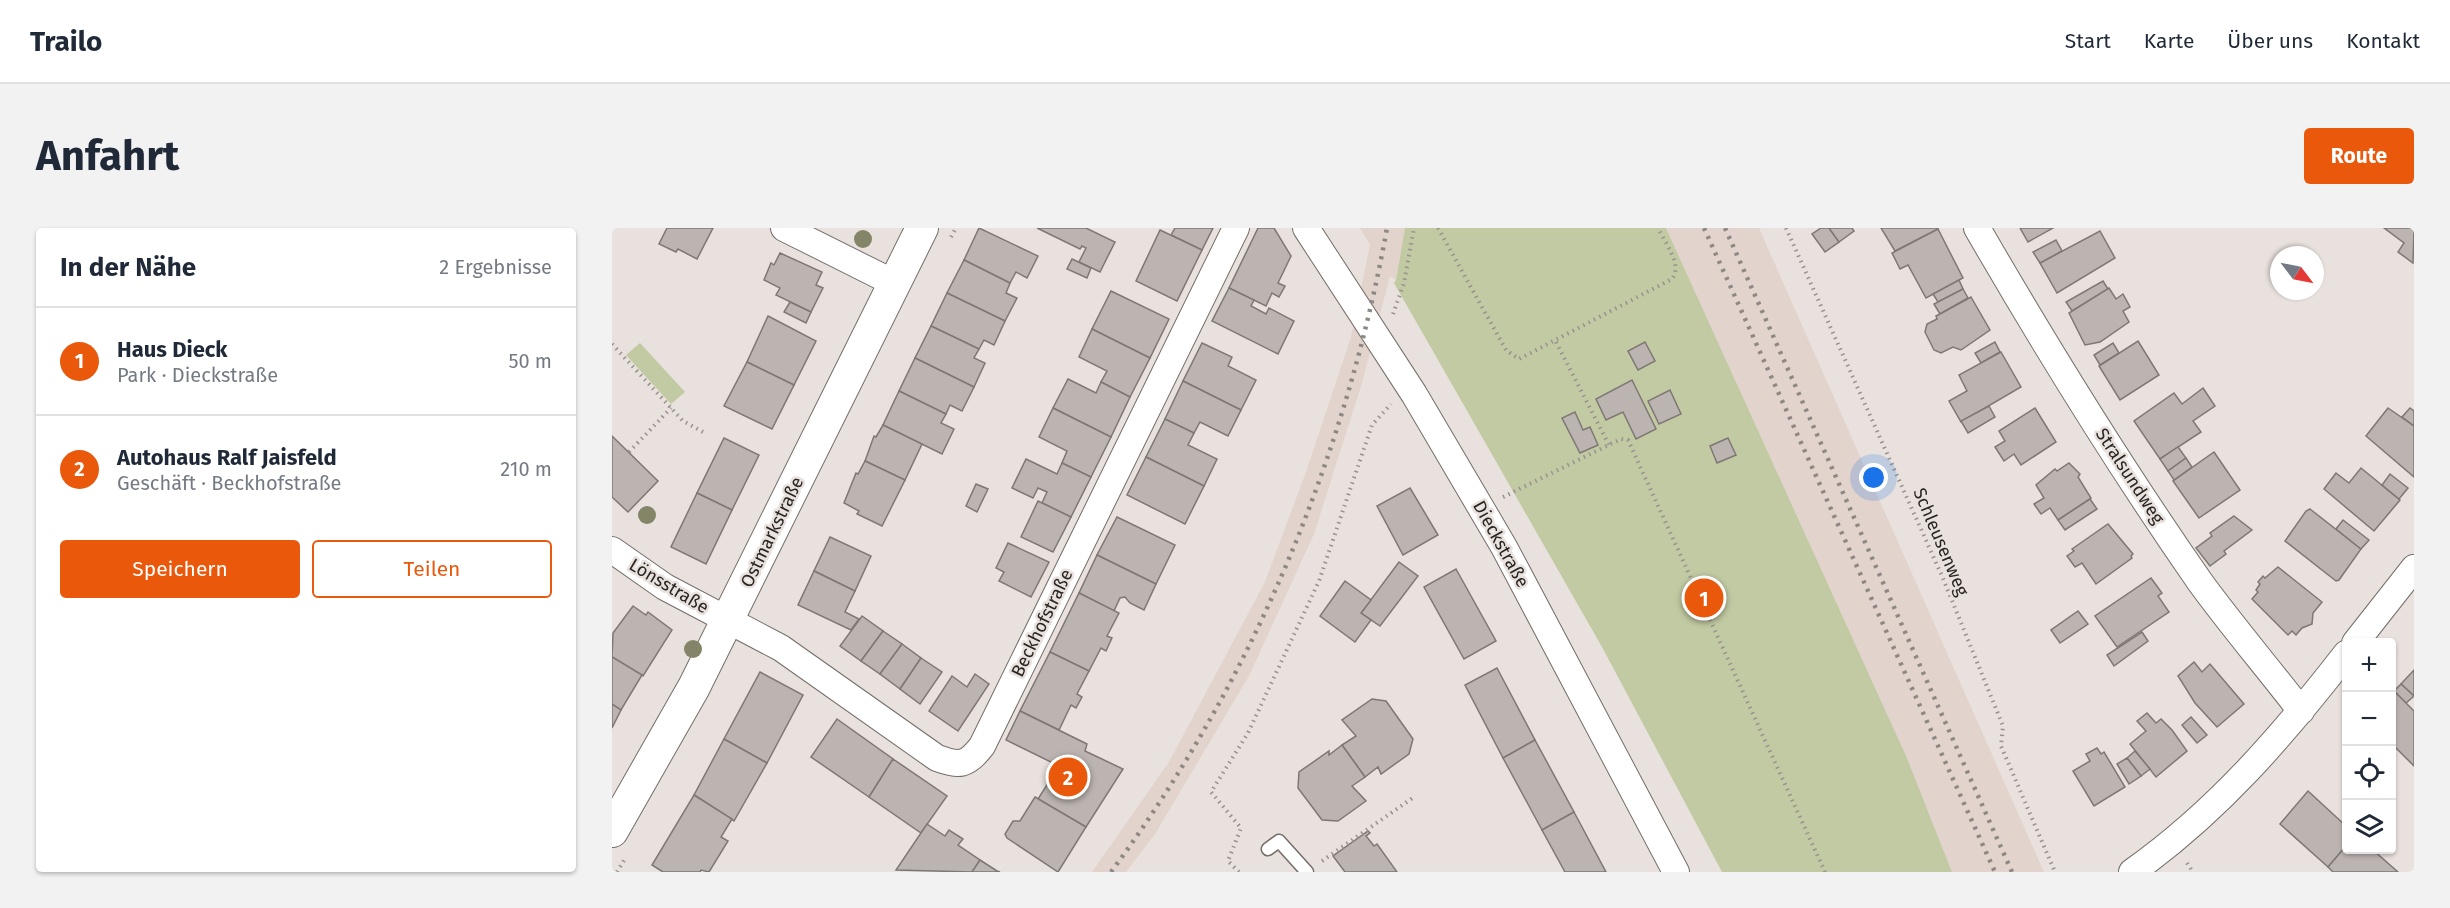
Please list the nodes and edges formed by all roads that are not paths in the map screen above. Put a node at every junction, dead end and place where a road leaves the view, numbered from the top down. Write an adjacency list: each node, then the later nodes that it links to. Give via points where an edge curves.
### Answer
1 (784, 228): 6 (street)
2 (922, 228): 6 (street, Ostmarkstraße)
3 (1236, 228): 9 (street, Beckhofstraße, via 982,746 971,760 955,764 937,758 781,648)
4 (1306, 228): 16 (street, Dieckstraße, via 1414,394 1482,509)
5 (1977, 228): 12 (street, Stralsundweg, via 2127,473 2202,584)
6 (894, 283): 9 (street, Ostmarkstraße)
7 (612, 550): 9 (street, Lönsstraße, via 665,586)
8 (2414, 568): 10 (street)
9 (729, 620): 13 (street, Ostmarkstraße)
10 (2358, 638)
11 (2342, 659): 12 (street)
12 (2301, 711): 17 (street, via 2237,784 2172,843)
13 (612, 831)
14 (1268, 849): 15 (lane, via 1279,841)
15 (1306, 872)
16 (1676, 872)
17 (2132, 872)

